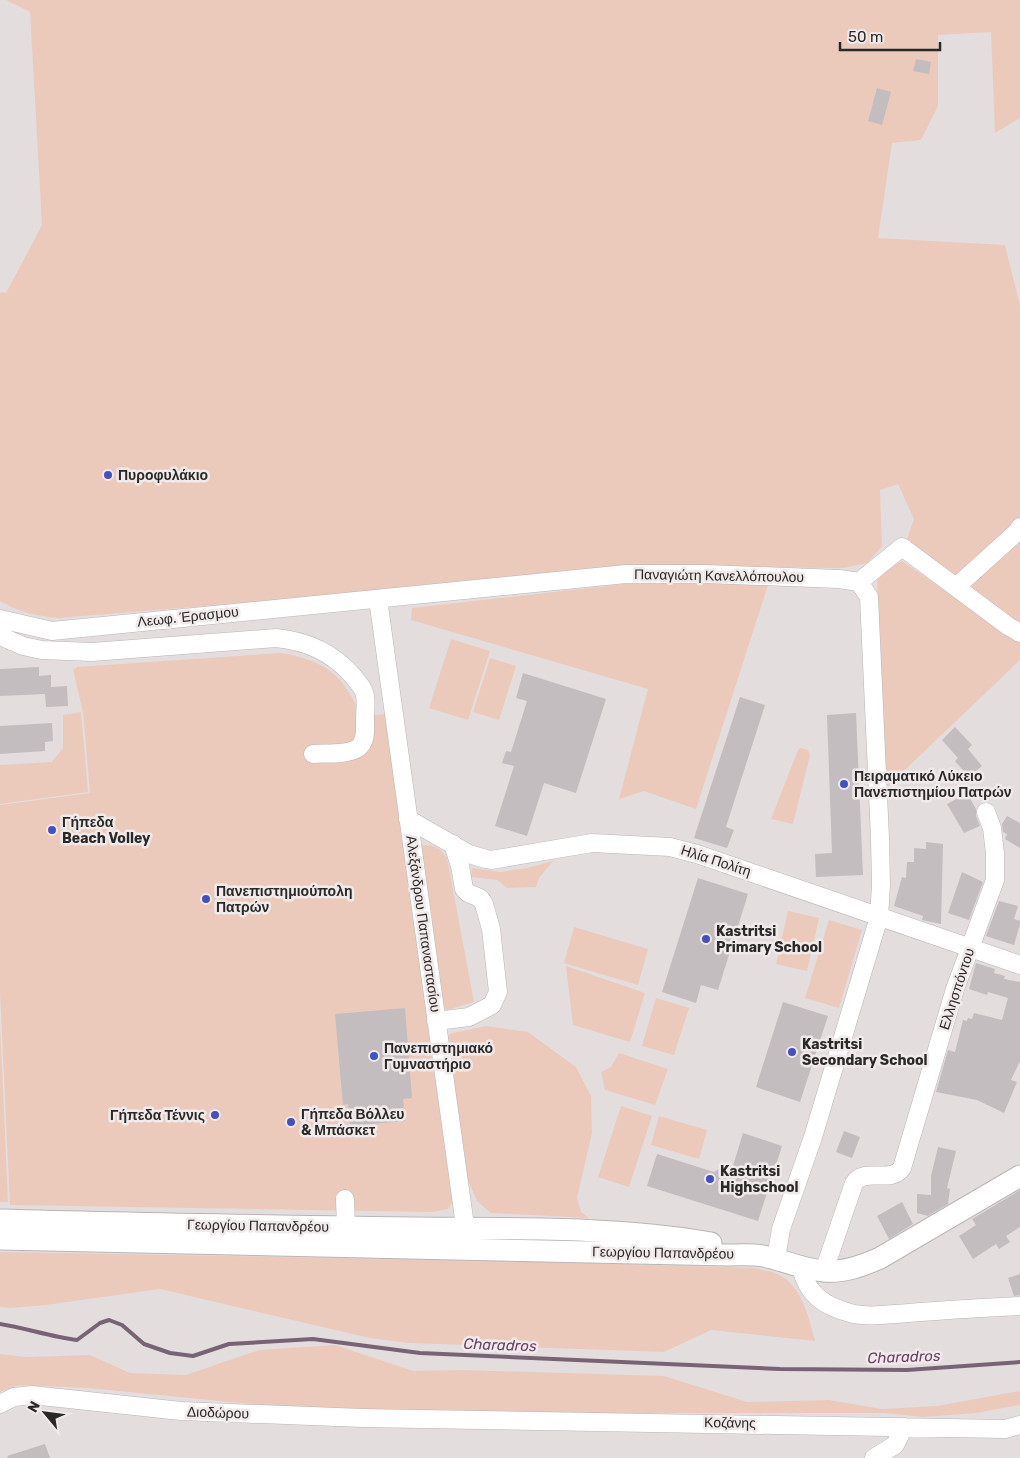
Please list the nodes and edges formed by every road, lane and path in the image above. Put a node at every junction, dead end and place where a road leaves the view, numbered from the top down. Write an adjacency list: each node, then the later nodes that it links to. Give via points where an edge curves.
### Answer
1 (1020, 527): 3 (street)
2 (859, 582): 3 (street, via 902,547); 4 (street, Παναγιώτη Κανελλόπουλου, via 706,574 626,574); 12 (street, via 869,597 880,860)
3 (956, 587): 6 (street)
4 (378, 599): 5 (street, Λεωφ. Έρασμου, via 52,631); 10 (street, Αλεξάνδρου Παπαναστασίου)
5 (0, 619)
6 (1020, 633)
7 (0, 636): 8 (street, via 42,650 92,652 276,638 307,644 338,660 364,693 366,737 358,748 342,753)
8 (313, 754)
9 (986, 812): 13 (street, Ελλησπόντου, via 992,828 996,875)
10 (408, 819): 11 (street, Ηλία Πολίτη); 15 (street, Αλεξάνδρου Παπαναστασίου)
11 (453, 844): 12 (street, Ηλία Πολίτη, via 469,854 491,860 592,843 670,847); 15 (street, via 464,889 484,904 491,929 498,992 492,1005 469,1017)
12 (879, 917): 13 (street, Ηλία Πολίτη); 24 (street, via 781,1229)
13 (969, 948): 14 (street, Ηλία Πολίτη); 26 (street, Ελλησπόντου, via 902,1168 892,1175 863,1176 854,1183)
14 (1020, 965)
15 (436, 1021): 20 (street, Αλεξάνδρου Παπαναστασίου)
16 (1020, 1176): 26 (main road, via 880,1258 847,1269)
17 (345, 1199): 19 (street)
18 (0, 1220): 19 (main road, Γεωργίου Παπανδρέου)
19 (346, 1227): 20 (main road, Γεωργίου Παπανδρέου)
20 (466, 1228): 22 (street, Αλεξάνδρου Παπαναστασίου); 23 (main road, Γεωργίου Παπανδρέου, via 658,1236 718,1244)
21 (0, 1239): 22 (main road, Γεωργίου Παπανδρέου)
22 (469, 1250): 23 (main road, Γεωργίου Παπανδρέου)
23 (752, 1254): 24 (main road)
24 (776, 1259): 25 (main road)
25 (800, 1266): 26 (main road); 27 (street, via 807,1288 817,1298 852,1314)
26 (824, 1271)
27 (1020, 1306)
28 (0, 1404): 29 (street, Διοδώρου, via 14,1397 32,1395 181,1411)
29 (439, 1419): 31 (street, Κοζάνης)
30 (1020, 1425): 31 (street, Κοζάνης, via 1005,1429)
31 (904, 1427): 32 (street, via 895,1445)
32 (874, 1458)

